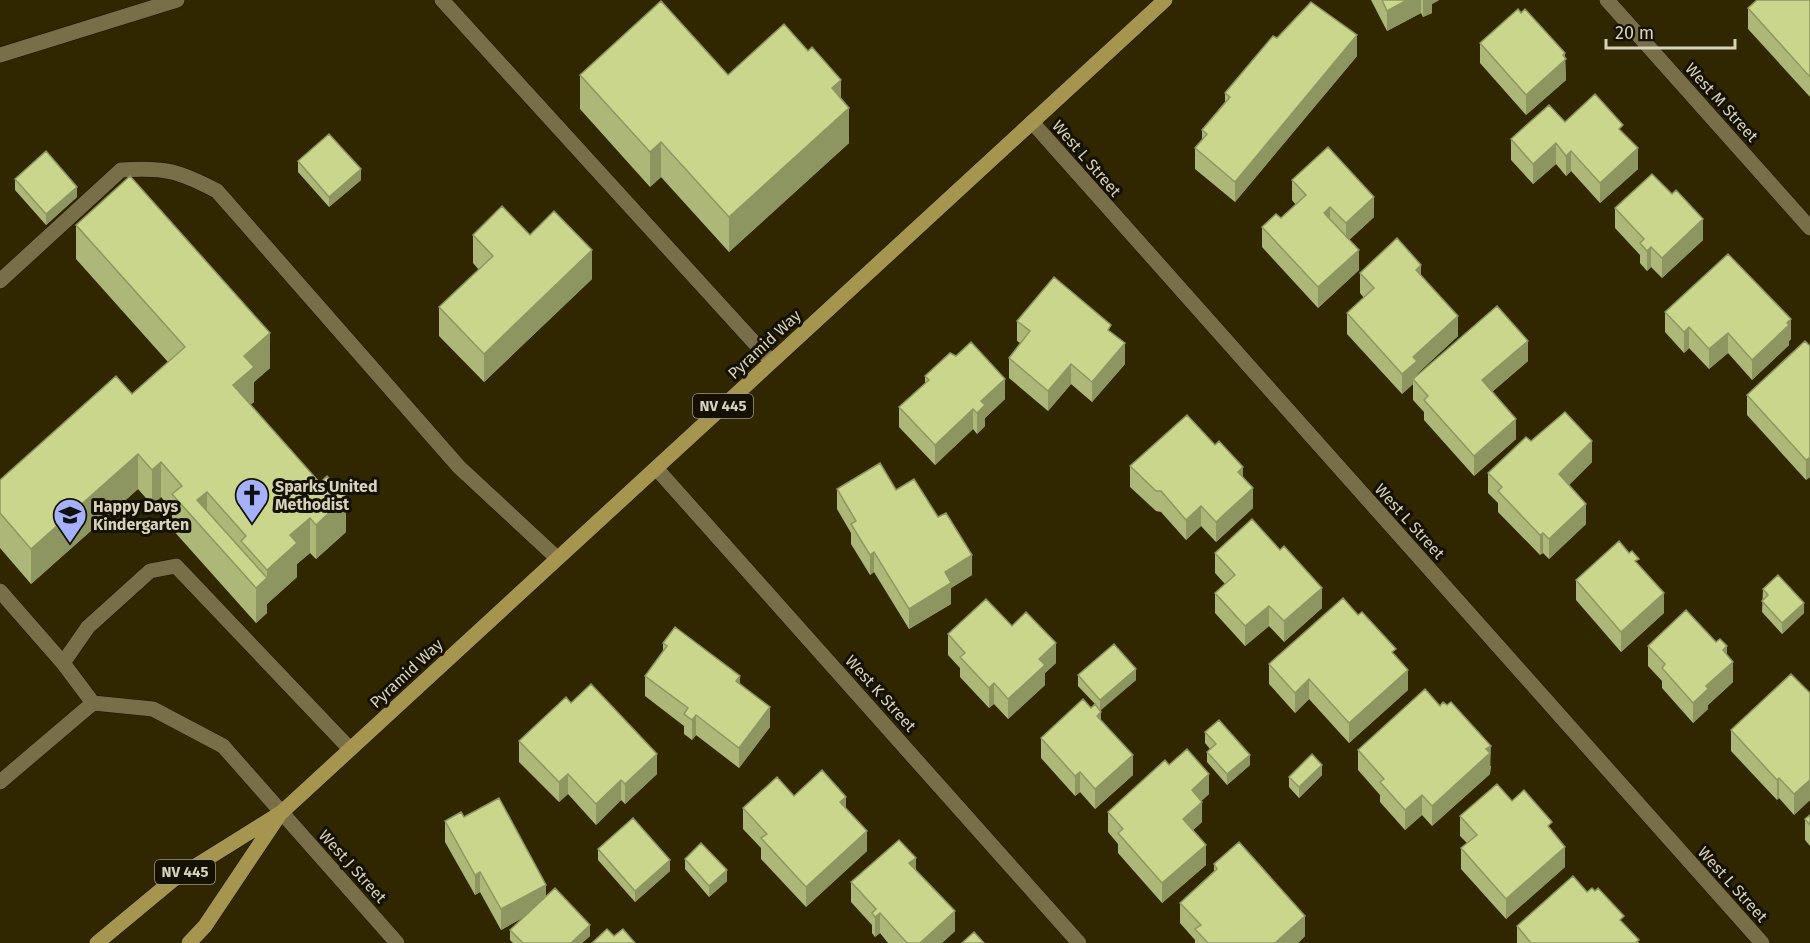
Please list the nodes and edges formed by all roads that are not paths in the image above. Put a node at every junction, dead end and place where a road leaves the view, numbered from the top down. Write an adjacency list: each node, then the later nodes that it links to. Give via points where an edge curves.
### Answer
1 (177, 0): 5 (street)
2 (442, 0): 9 (street)
3 (1165, 0): 6 (main road, Pyramid Way / NV 445)
4 (1607, 0): 7 (street, West M Street)
5 (0, 55)
6 (1032, 123): 9 (main road, Pyramid Way / NV 445); 22 (street, West L Street)
7 (1810, 228)
8 (0, 281): 11 (street, via 122,170 182,172 217,191 459,467)
9 (771, 361): 10 (main road, Pyramid Way / NV 445)
10 (656, 468): 11 (main road, Pyramid Way / NV 445); 21 (street, West K Street)
11 (557, 558): 15 (main road, Pyramid Way / NV 445)
12 (0, 591): 13 (street)
13 (63, 663): 14 (street); 15 (street, via 88,627 150,572 176,566)
14 (93, 703): 16 (street); 17 (street, West J Street, via 153,709 223,746)
15 (350, 749): 17 (main road, Pyramid Way / NV 445)
16 (0, 782)
17 (282, 812): 18 (main road, Pyramid Way / NV 445, via 173,880); 19 (main road, Pyramid Way / NV 445, via 205,926); 20 (street, West J Street)
18 (97, 943)
19 (189, 943)
20 (397, 943)
21 (1079, 943)
22 (1762, 943)

